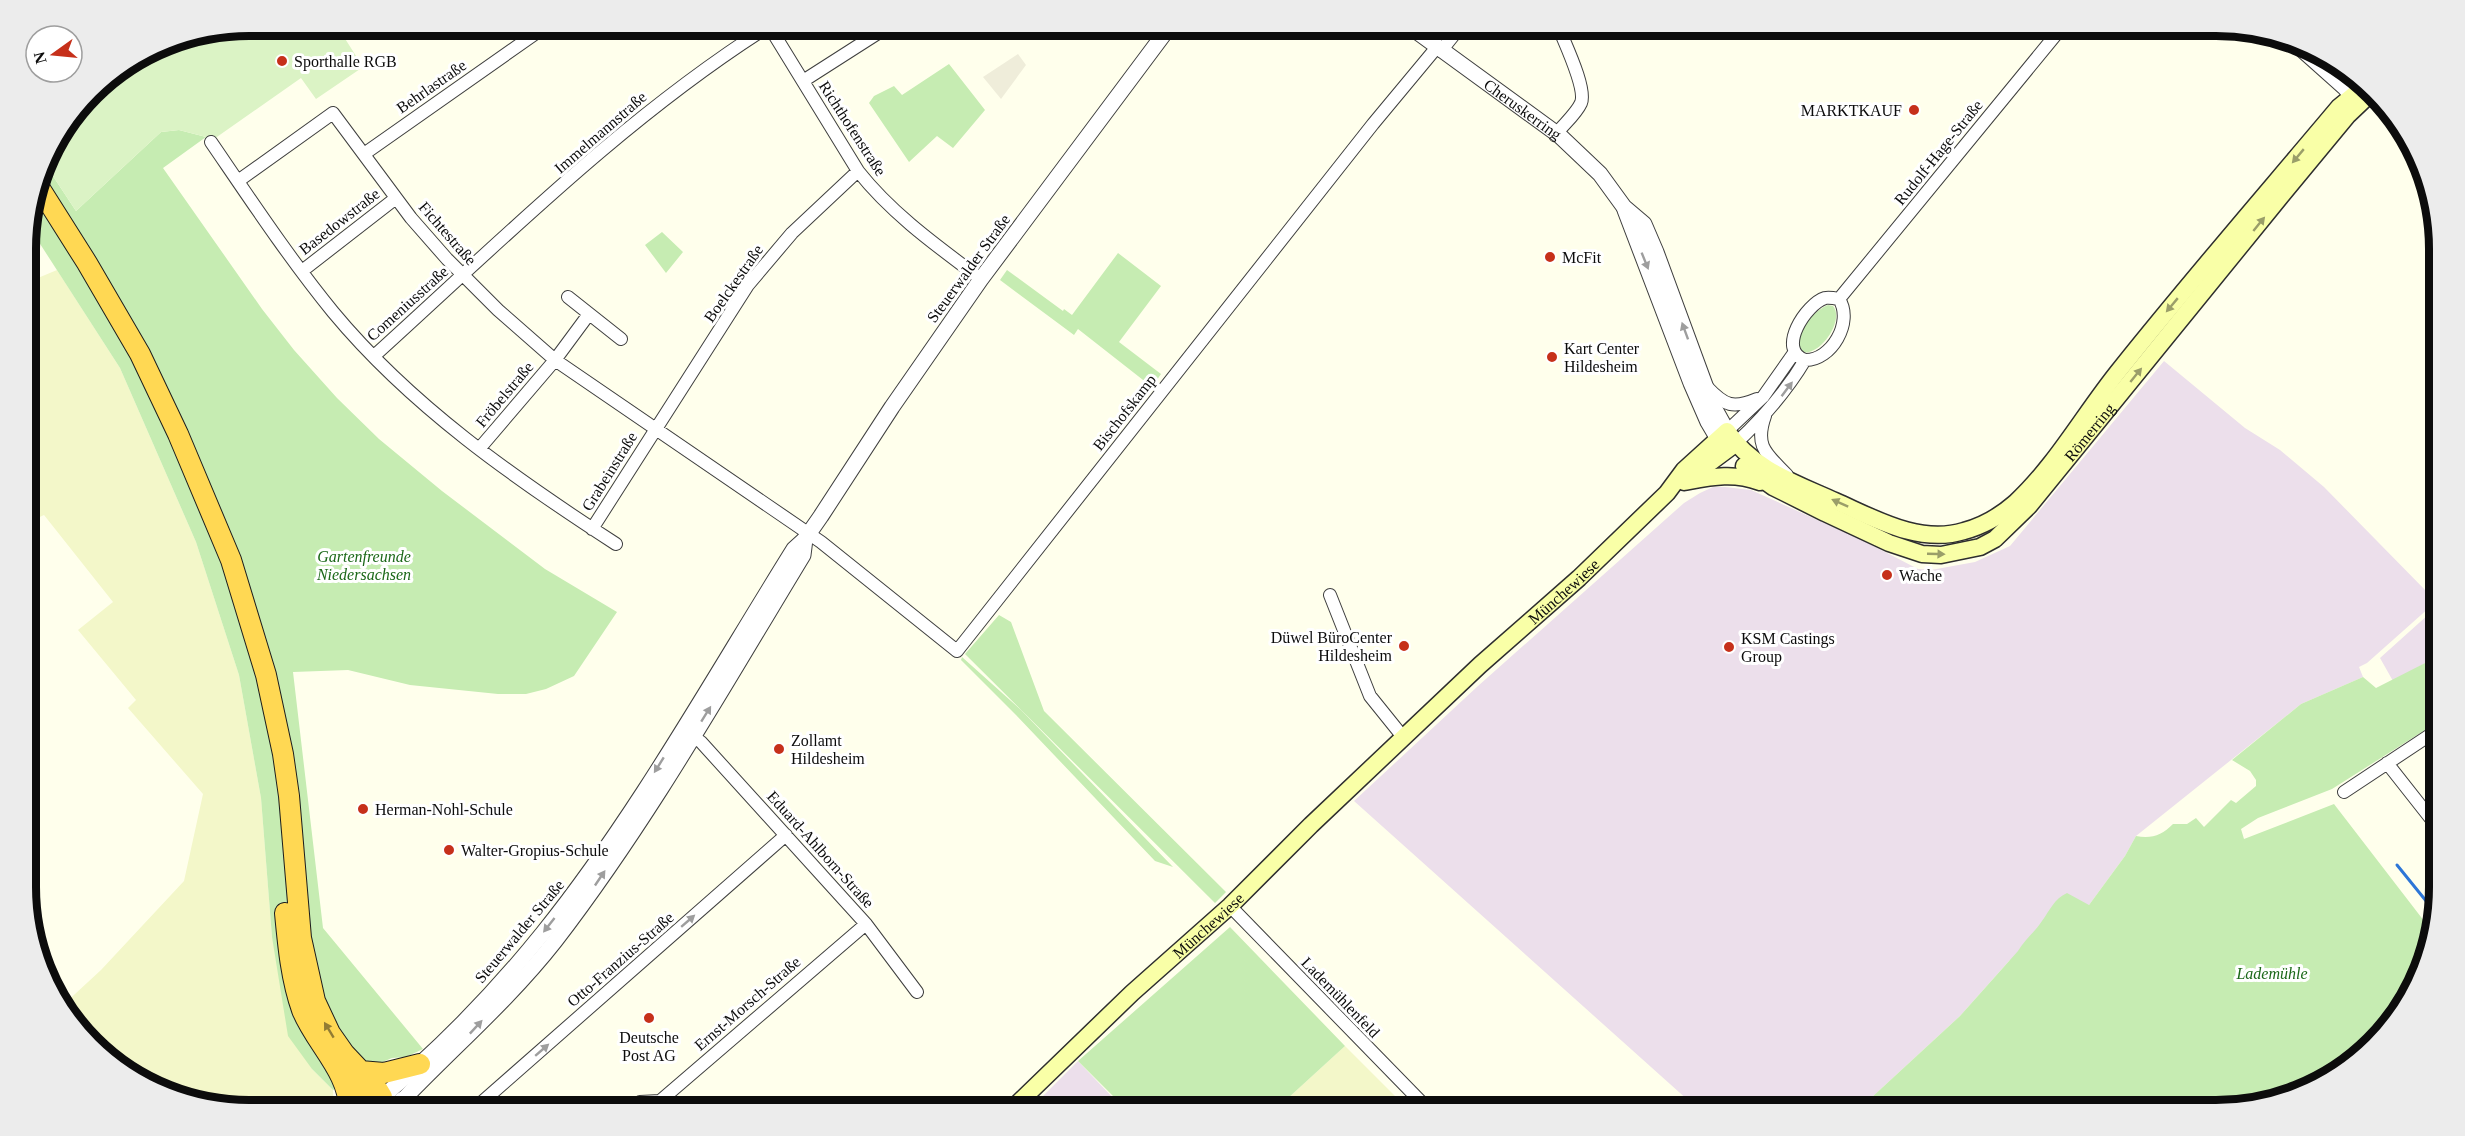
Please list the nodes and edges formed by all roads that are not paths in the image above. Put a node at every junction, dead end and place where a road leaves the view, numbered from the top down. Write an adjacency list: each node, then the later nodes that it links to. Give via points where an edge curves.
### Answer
1 (532, 36): 18 (street, Behrlastraße)
2 (753, 36): 26 (street, Immelmannstraße, via 650,110)
3 (775, 36): 12 (street, Richthofenstraße)
4 (873, 36): 12 (street)
5 (1163, 36): 27 (street, Steuerwalder Straße)
6 (1422, 36): 10 (street, Cheruskerring)
7 (1451, 36): 10 (street, Bischofskamp)
8 (1562, 36): 16 (street, via 1582,97)
9 (2055, 36): 29 (street, Rudolf-Hage-Straße)
10 (1439, 49): 16 (street, Cheruskerring); 49 (street, Bischofskamp, via 1366,133 957,651)
11 (2306, 56): 15 (street)
12 (803, 81): 19 (street, Richthofenstraße)
13 (2361, 92): 15 (main road, Römerring)
14 (2365, 96): 15 (main road, Römerring)
15 (2354, 101): 45 (main road, Römerring, one-way to 45, via 2339,107 2151,330 2038,477 1995,518 1955,534 1914,533); 46 (main road, Römerring, one-way to 15, via 1880,539 1922,554 1960,553 1995,538 2029,506)
16 (1557, 133): 23 (street, Cheruskerring, via 1600,174)
17 (211, 142): 20 (street, Basedowstraße)
18 (364, 154): 20 (street, Fichtestraße, via 333,113); 22 (street, Fichtestraße)
19 (858, 171): 27 (street, Richthofenstraße, via 886,204); 40 (street, Boelckestraße, via 767,260)
20 (238, 181): 25 (street, Basedowstraße)
21 (43, 194): 64 (highway, one-way to 21, via 321,1016 305,964 283,754 266,675 231,560 140,354)
22 (396, 198): 25 (street, Basedowstraße); 26 (street, Fichtestraße)
23 (1624, 207): 36 (street, Cheruskerring, one-way to 23, via 1644,224); 41 (street, Cheruskerring, one-way to 41, via 1708,422)
24 (40, 209): 63 (highway, via 97,300 145,389 233,602 272,758 287,941 295,985 310,1028)
25 (302, 271): 30 (street, Basedowstraße)
26 (463, 276): 33 (street, Comeniusstraße); 35 (street, Fichtestraße)
27 (981, 279): 49 (street, Steuerwalder Straße)
28 (568, 297): 31 (street)
29 (1839, 299): 34 (street, via 1845,308 1843,330 1820,356); 34 (street, via 1824,298 1814,304 1797,328 1792,346)
30 (333, 312): 33 (street, Comeniusstraße)
31 (589, 314): 32 (street); 35 (street)
32 (621, 339)
33 (374, 356): 37 (street, Comeniusstraße)
34 (1800, 357): 38 (street); 39 (street, one-way to 34, via 1791,384)
35 (555, 360): 40 (street, Fichtestraße); 42 (street, Fröbelstraße)
36 (1706, 386): 38 (street, via 1722,402 1734,406); 41 (street, Cheruskerring)
37 (413, 394): 42 (street, Fröbelstraße)
38 (1763, 397): 41 (street)
39 (1765, 416): 41 (street); 45 (street, via 1759,436 1762,446)
40 (654, 430): 48 (street, Grabeinstraße); 49 (street, Fichtestraße)
41 (1727, 441): 44 (main road, Münchewiese); 45 (main road, Römerring); 46 (main road, Römerring, via 1744,466); 47 (main road, Münchewiese, via 1684,470)
42 (479, 449): 43 (street, Fröbelstraße)
43 (520, 481): 48 (street, Grabeinstraße)
44 (1684, 482): 46 (main road, Münchewiese, via 1736,476); 47 (main road, Münchewiese)
45 (1794, 483)
46 (1773, 488)
47 (1667, 493): 54 (main road, Münchewiese)
48 (592, 529): 50 (street, Grabeinstraße)
49 (807, 536): 52 (street, Steuerwalder Straße, via 803,555)
50 (616, 544)
51 (1330, 595): 54 (street, via 1370,696)
52 (687, 733): 58 (street, Eduard-Ahlborn-Straße, via 701,742); 62 (street, Steuerwalder Straße, one-way to 62, via 555,918 490,994); 69 (street, Steuerwalder Straße, one-way to 52, via 467,1036 553,943 589,895)
53 (2429, 736): 55 (street)
54 (1403, 737): 59 (main road, Münchewiese)
55 (2387, 763): 56 (street); 57 (street)
56 (2344, 792)
57 (2429, 813)
58 (786, 835): 60 (street, Eduard-Ahlborn-Straße); 70 (street, Otto-Franzius-Straße, one-way to 58)
59 (1230, 906): 72 (main road, Münchewiese, via 1132,993); 73 (street, Lademühlenfeld)
60 (866, 924): 61 (street, Eduard-Ahlborn-Straße); 71 (street, Ernst-Morsch-Straße)
61 (917, 992)
62 (420, 1064): 64 (highway, via 384,1073); 68 (street, Steuerwalder Straße)
63 (336, 1068): 65 (highway); 66 (highway)
64 (360, 1071): 67 (highway)
65 (348, 1100)
66 (384, 1100)
67 (386, 1100)
68 (390, 1100)
69 (392, 1100)
70 (491, 1100)
71 (670, 1100)
72 (1021, 1100)
73 (1419, 1100)

